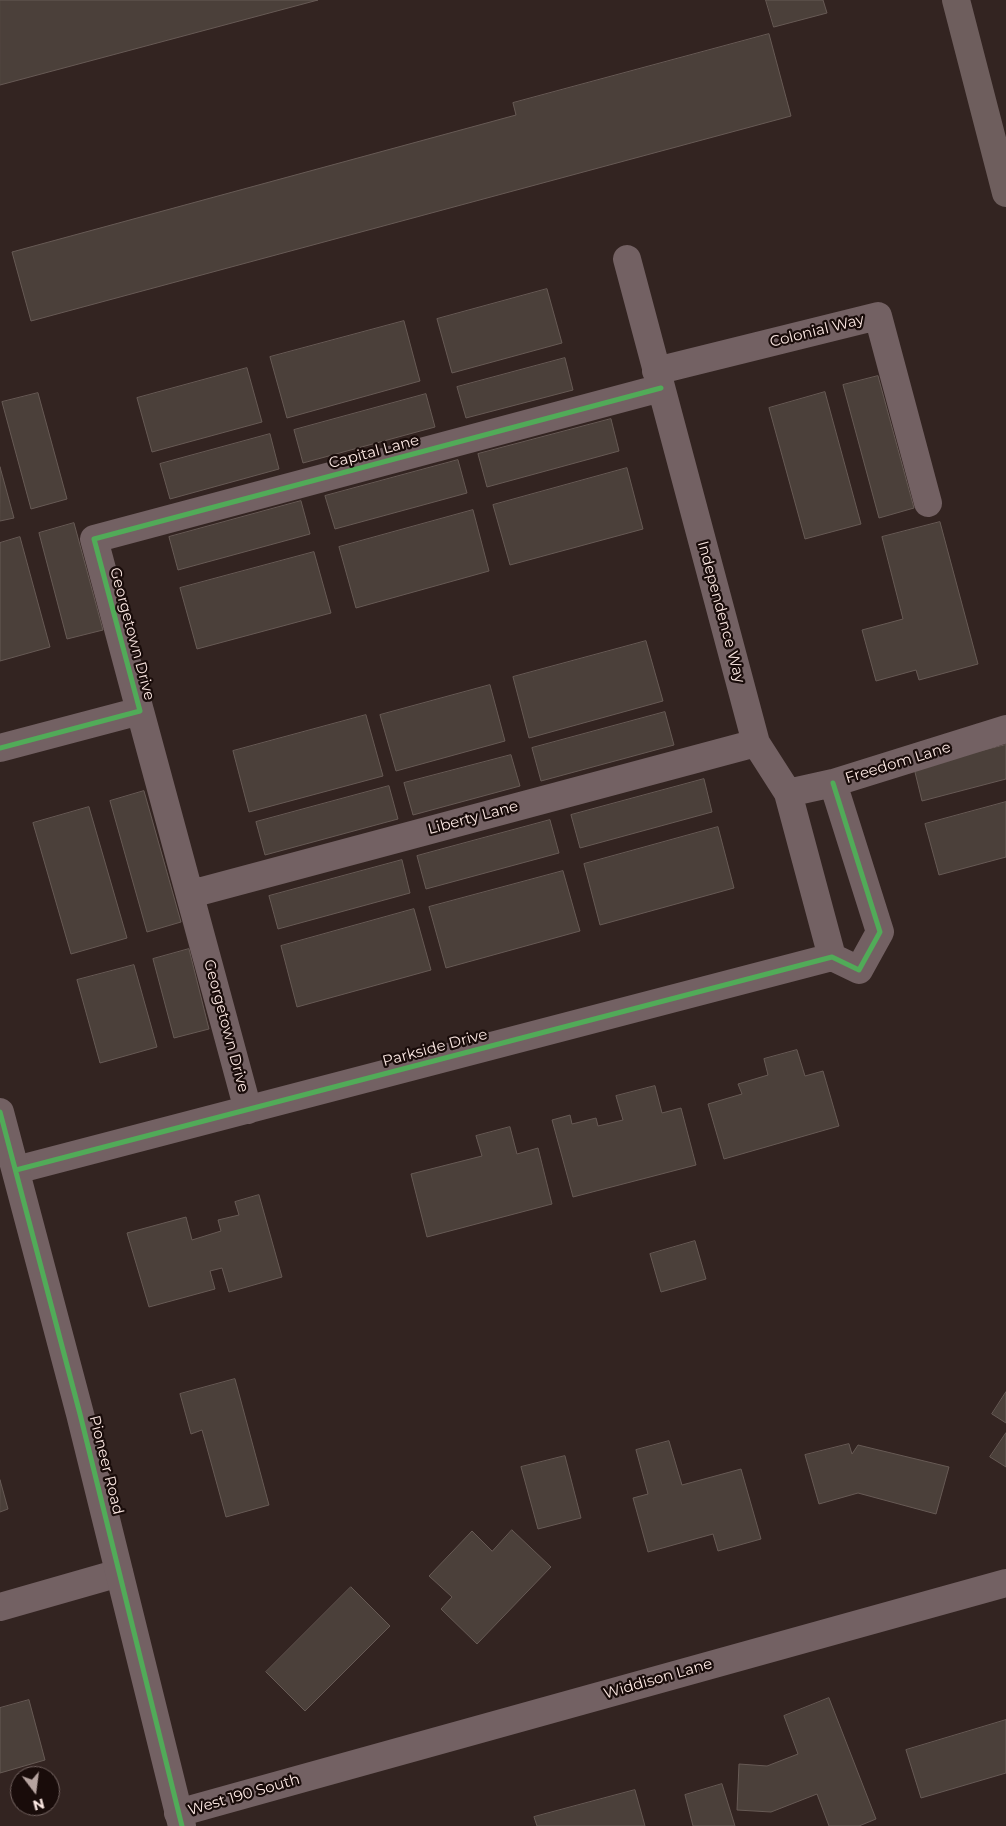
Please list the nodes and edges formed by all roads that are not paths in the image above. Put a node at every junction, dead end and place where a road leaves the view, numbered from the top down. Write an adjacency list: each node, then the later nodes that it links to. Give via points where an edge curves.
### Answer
1 (956, 0): 2 (highway)
2 (1006, 193)
3 (627, 259): 4 (street, Independence Way)
4 (659, 380): 5 (street, Colonial Way, via 878,316); 6 (street, Capital Lane); 9 (street, Independence Way)
5 (928, 503)
6 (94, 539): 7 (street, Georgetown Drive)
7 (140, 711): 10 (street, Georgetown Drive); 13 (street, Georgetown Drive)
8 (1006, 729): 11 (street, Freedom Lane)
9 (756, 743): 12 (street, Independence Way); 13 (street, Liberty Lane)
10 (0, 748)
11 (833, 783): 12 (street, Freedom Lane); 14 (street, via 880,932 859,970)
12 (788, 793): 14 (street, Independence Way)
13 (191, 894): 15 (street, Georgetown Drive)
14 (832, 957): 15 (street, Parkside Drive)
15 (248, 1110): 17 (street, Parkside Drive)
16 (0, 1112): 17 (street, Pioneer Road)
17 (16, 1170): 18 (street, Pioneer Road)
18 (119, 1572): 20 (street); 22 (street, Pioneer Road)
19 (1006, 1583): 21 (street, Widdison Lane)
20 (0, 1607)
21 (309, 1777): 22 (street, West 190 South)
22 (180, 1820)

